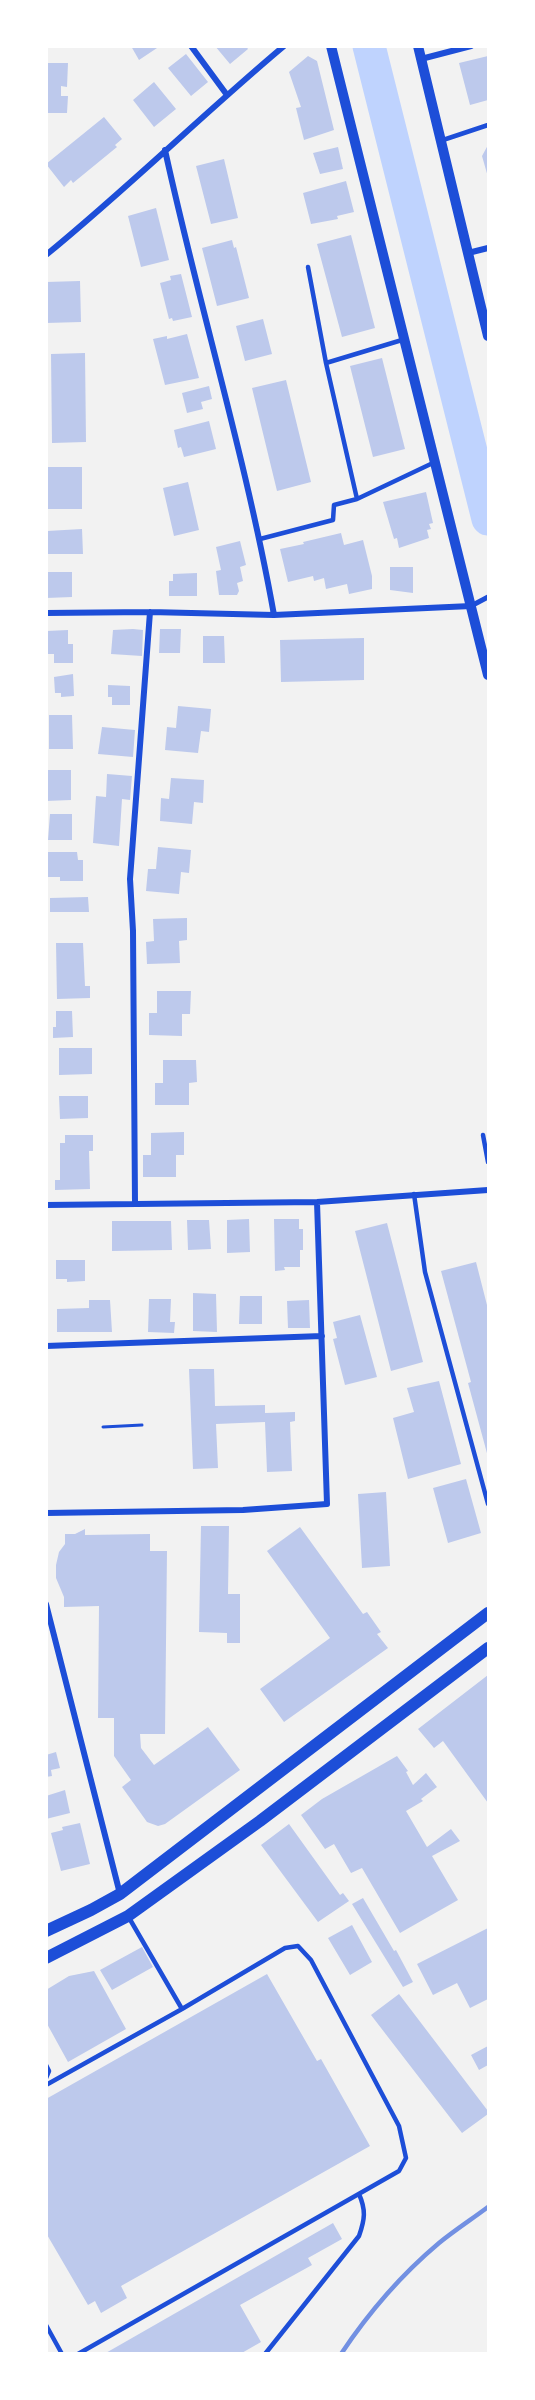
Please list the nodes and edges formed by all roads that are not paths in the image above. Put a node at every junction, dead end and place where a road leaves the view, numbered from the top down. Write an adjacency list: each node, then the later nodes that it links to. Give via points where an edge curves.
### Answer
1 (191, 46): 7 (street)
2 (284, 46): 7 (street)
3 (331, 46): 16 (street)
4 (418, 46): 6 (street)
5 (471, 46): 6 (street)
6 (421, 59): 9 (street)
7 (227, 94): 10 (street)
8 (489, 125): 9 (lane)
9 (440, 141): 12 (street)
10 (165, 150): 13 (street); 20 (street)
11 (489, 248): 12 (street)
12 (468, 253): 15 (street)
13 (46, 255)
14 (308, 267): 17 (lane)
15 (489, 336)
16 (405, 339): 17 (lane); 18 (street)
17 (326, 363): 19 (lane)
18 (435, 462): 19 (lane); 22 (street)
19 (357, 499): 20 (lane, via 334,505 333,520)
20 (260, 539): 25 (street)
21 (489, 597): 22 (street)
22 (471, 606): 25 (street); 26 (street)
23 (150, 612): 24 (street); 25 (street); 32 (street, via 130,879)
24 (46, 613)
25 (274, 615)
26 (489, 675)
27 (483, 1135): 28 (lane)
28 (489, 1162)
29 (489, 1190): 30 (street)
30 (414, 1194): 31 (street); 36 (lane, via 425,1272)
31 (317, 1202): 32 (street); 34 (street)
32 (135, 1204): 33 (street)
33 (46, 1205)
34 (322, 1336): 35 (street); 37 (street, via 327,1504)
35 (46, 1346)
36 (489, 1504)
37 (46, 1513)
38 (46, 1604): 41 (street)
39 (489, 1613): 41 (main road)
40 (489, 1648): 42 (main road)
41 (120, 1894): 43 (main road)
42 (128, 1916): 44 (main road); 45 (lane)
43 (46, 1931)
44 (46, 1958)
45 (182, 2009): 48 (lane); 49 (lane, via 285,1948 298,1946 311,1960 399,2126 406,2158 399,2171)
46 (46, 2066): 47 (lane)
47 (46, 2079)
48 (46, 2085)
49 (359, 2194): 52 (lane); 53 (lane, via 365,2218 359,2236)
50 (46, 2325): 51 (lane)
51 (62, 2354)
52 (78, 2354)
53 (265, 2354)

